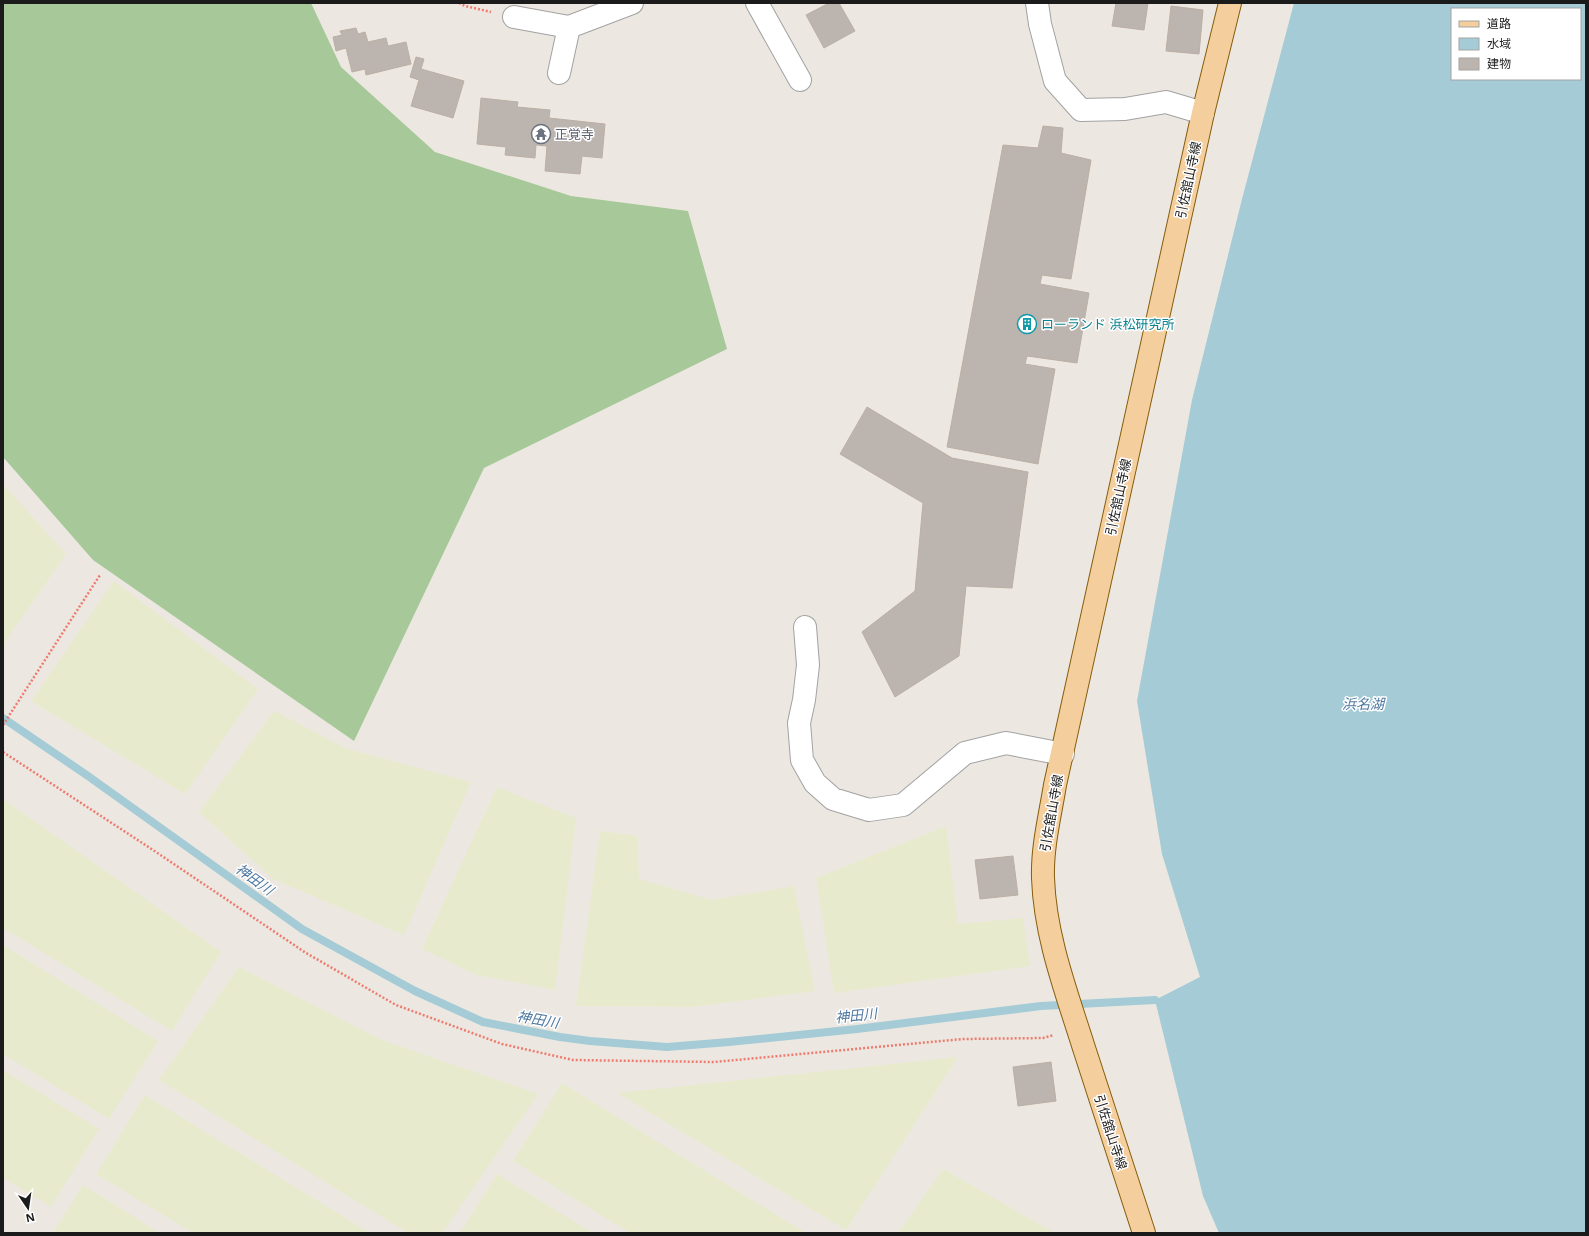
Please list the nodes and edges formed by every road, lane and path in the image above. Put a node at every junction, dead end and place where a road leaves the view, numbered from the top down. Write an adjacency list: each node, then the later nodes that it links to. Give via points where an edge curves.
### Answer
1 (458, 3): 6 (path)
2 (632, 3): 7 (street)
3 (757, 3): 9 (street)
4 (1037, 3): 10 (street, via 1055,81 1081,110 1125,109 1166,102)
5 (1230, 3): 10 (main road, 引佐舘山寺線)
6 (514, 17): 7 (street)
7 (569, 27): 8 (street)
8 (559, 73)
9 (800, 80)
10 (1203, 113): 15 (main road, 引佐舘山寺線)
11 (100, 575): 13 (path)
12 (805, 626): 15 (street, via 808,665 799,723 802,760 815,783 833,799 869,810 903,804 965,753 1006,743)
13 (3, 725)
14 (3, 752): 16 (path, via 147,845 306,953 396,1005 502,1044 573,1060 714,1062 963,1039 1043,1038)
15 (1063, 754): 16 (main road, 引佐舘山寺線, via 1044,848 1043,878 1050,937)
16 (1078, 1031): 17 (main road, 引佐舘山寺線)
17 (1144, 1233)

